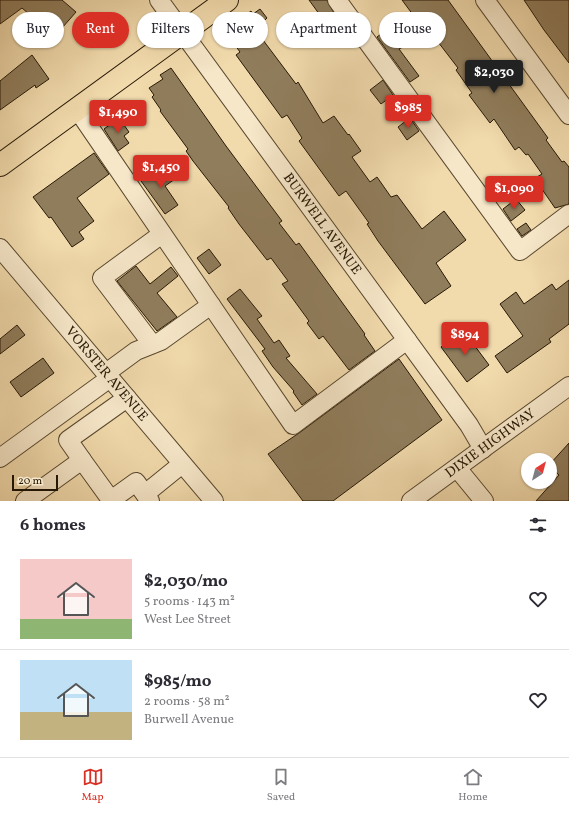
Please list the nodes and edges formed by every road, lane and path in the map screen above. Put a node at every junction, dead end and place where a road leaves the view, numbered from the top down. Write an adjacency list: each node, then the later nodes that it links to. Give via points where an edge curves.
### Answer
1 (159, 0): 5 (street, BURWELL AVENUE)
2 (227, 0): 6 (main road)
3 (337, 0): 12 (street, via 520,251)
4 (485, 0): 10 (street)
5 (167, 12)
6 (204, 17)
7 (161, 48): 9 (main road)
8 (193, 48): 16 (street, BURWELL AVENUE)
9 (77, 109): 11 (main road); 13 (street)
10 (569, 115)
11 (0, 165)
12 (569, 214)
13 (162, 234): 15 (street); 17 (street, via 102,278)
14 (0, 248): 18 (street, VORSTER AVENUE)
15 (211, 305): 16 (street, via 293,425); 17 (street, via 161,341)
16 (407, 340): 21 (street, BURWELL AVENUE, via 469,425)
17 (152, 344): 18 (street, via 136,351)
18 (108, 376): 20 (street, VORSTER AVENUE); 22 (street)
19 (569, 386): 21 (street, DIXIE HIGHWAY)
20 (127, 398): 23 (street, via 68,440); 24 (street, VORSTER AVENUE)
21 (483, 449): 25 (street, DIXIE HIGHWAY)
22 (0, 458)
23 (82, 460): 27 (street); 28 (street)
24 (182, 464): 26 (street); 29 (street, VORSTER AVENUE)
25 (457, 468): 30 (street, DIXIE HIGHWAY); 31 (street)
26 (147, 497): 27 (street, via 136,482)
27 (111, 500)
28 (25, 501)
29 (214, 501)
30 (411, 501)
31 (484, 501)

